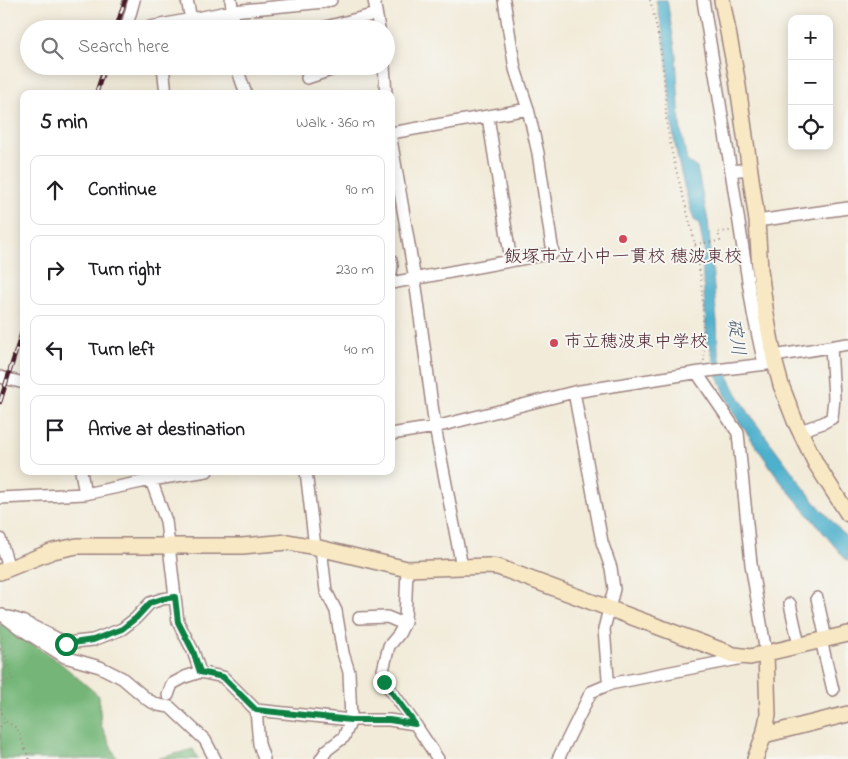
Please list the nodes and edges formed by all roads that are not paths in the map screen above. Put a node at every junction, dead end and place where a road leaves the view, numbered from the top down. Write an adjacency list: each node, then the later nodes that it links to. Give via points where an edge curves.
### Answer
1 (134, 0): 11 (street)
2 (187, 0): 10 (street)
3 (331, 0): 8 (street)
4 (374, 0): 9 (street)
5 (504, 0): 24 (street, via 516,69)
6 (702, 0): 29 (street)
7 (722, 0): 28 (street)
8 (232, 6): 10 (street); 13 (street)
9 (376, 14): 14 (street); 15 (street)
10 (191, 19): 12 (street)
11 (128, 20)
12 (187, 20)
13 (234, 20)
14 (353, 20)
15 (377, 20)
16 (164, 75): 21 (street)
17 (240, 75): 22 (street)
18 (316, 75): 20 (street)
19 (385, 75): 23 (street)
20 (307, 78)
21 (166, 90)
22 (245, 90)
23 (386, 90)
24 (528, 109): 25 (street); 32 (street, via 553,253)
25 (488, 117): 26 (street); 32 (street)
26 (395, 132)
27 (395, 162): 33 (street)
28 (749, 169): 29 (street); 31 (street)
29 (731, 171): 37 (street, via 753,313)
30 (848, 208): 31 (street)
31 (757, 221): 37 (street)
32 (511, 261): 33 (street)
33 (415, 280): 34 (street); 42 (street)
34 (395, 282)
35 (848, 344): 36 (street)
36 (831, 347): 37 (street); 43 (street, via 832,418)
37 (771, 361): 38 (street); 43 (street)
38 (703, 372): 41 (street); 67 (street, via 738,433 751,564)
39 (0, 377): 40 (street)
40 (20, 382)
41 (574, 392): 42 (street); 60 (street, via 602,542 611,568 614,589)
42 (435, 427): 44 (street); 54 (street)
43 (800, 431): 50 (street, via 816,464)
44 (395, 433)
45 (82, 475): 48 (street)
46 (307, 475): 53 (street)
47 (150, 476): 48 (street); 52 (street, via 166,521)
48 (84, 494): 49 (street)
49 (0, 498)
50 (848, 514)
51 (0, 539): 56 (street)
52 (169, 547): 53 (street, via 288,542); 56 (street, via 77,546 53,551); 57 (street)
53 (318, 548): 55 (street); 75 (street, via 326,591 336,611 349,672)
54 (462, 567): 55 (street); 60 (street, via 498,567)
55 (408, 569): 63 (street)
56 (4, 570)
57 (175, 597): 61 (street, via 150,603 122,629 93,640 66,644 22,621); 69 (street, via 178,622)
58 (817, 598): 65 (street)
59 (790, 604): 66 (street)
60 (608, 609): 68 (street, via 734,655); 70 (street, via 604,628)
61 (1, 615): 78 (street, via 65,657 100,667 122,678 158,705 170,707 205,740)
62 (359, 618): 63 (street, via 387,617)
63 (404, 624): 76 (street, via 389,646 383,670 384,682)
64 (848, 634): 65 (street)
65 (823, 639): 66 (street); 71 (street)
66 (799, 645): 67 (street)
67 (766, 654): 68 (street); 77 (street, via 768,715)
68 (750, 657): 70 (street)
69 (200, 672): 72 (street, via 172,684); 73 (street, via 223,677)
70 (610, 684): 82 (street, via 591,692)
71 (833, 690)
72 (168, 694)
73 (256, 710): 75 (street); 79 (street, via 259,744)
74 (848, 714): 77 (street)
75 (351, 720): 76 (street); 80 (street, via 344,737)
76 (415, 724): 81 (street)
77 (764, 735): 83 (street)
78 (215, 759)
79 (264, 759)
80 (321, 759)
81 (438, 759)
82 (558, 759)
83 (755, 759)

